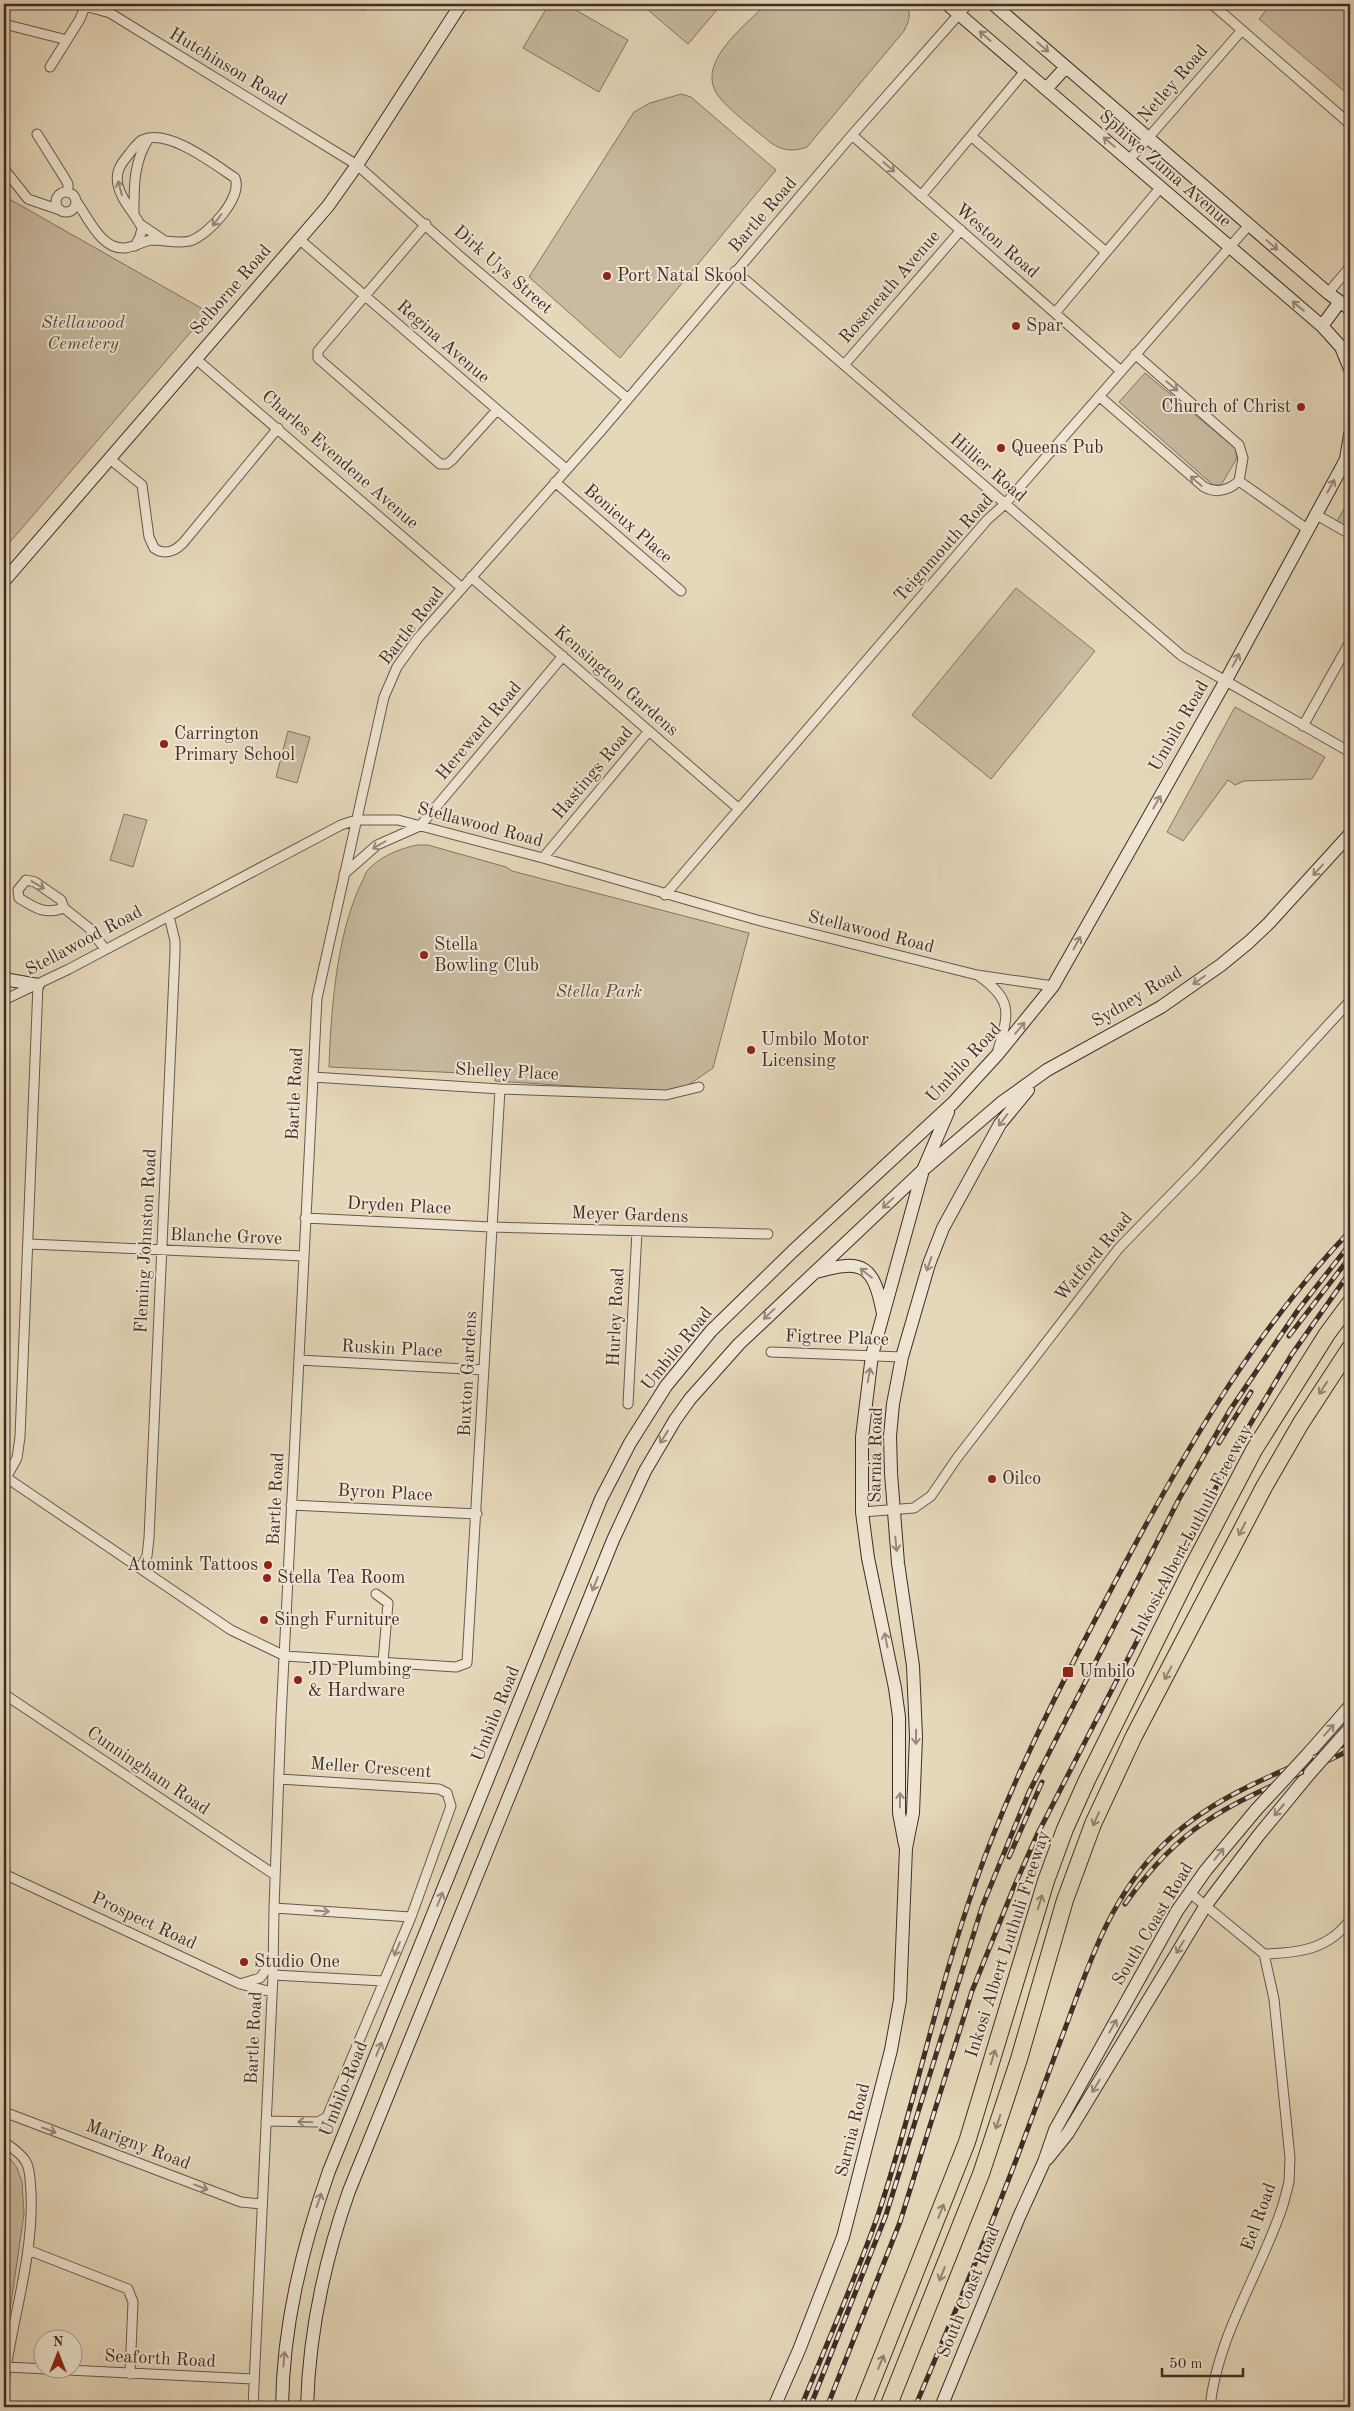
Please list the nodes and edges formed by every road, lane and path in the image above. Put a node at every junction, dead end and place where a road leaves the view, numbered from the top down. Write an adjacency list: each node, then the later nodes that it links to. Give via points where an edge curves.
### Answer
1 (83, 4): 12 (street, via 80,19); 24 (street, Hutchinson Road, via 110,13)
2 (461, 4): 24 (main road, Selborne Road)
3 (947, 4): 8 (main road, Sphiwe Zuma Avenue)
4 (968, 4): 8 (street, Bartle Road)
5 (993, 4): 9 (main road, Sphiwe Zuma Avenue)
6 (1006, 4): 9 (main road)
7 (1212, 4): 11 (street)
8 (959, 14): 15 (main road, Sphiwe Zuma Avenue, one-way to 8); 19 (street, Bartle Road)
9 (1012, 21): 14 (main road, Sphiwe Zuma Avenue, one-way to 14)
10 (4, 24): 12 (street)
11 (1242, 30): 17 (street); 21 (street, Netley Road)
12 (67, 40): 13 (street)
13 (50, 67)
14 (1066, 67): 16 (main road); 21 (main road, Sphiwe Zuma Avenue)
15 (1025, 71): 16 (main road, Sphiwe Zuma Avenue); 20 (street)
16 (1046, 89): 23 (main road, Sphiwe Zuma Avenue, one-way to 16)
17 (1350, 124)
18 (36, 134): 28 (street, via 68,184)
19 (852, 135): 29 (street, Weston Road, one-way to 29); 46 (street, Bartle Road)
20 (971, 136): 29 (street); 44 (street)
21 (1148, 137): 23 (street, Netley Road); 38 (main road, Sphiwe Zuma Avenue)
22 (149, 138): 34 (street, via 141,151 135,173); 34 (street, one-way to 22, via 122,196 117,174 138,142); 41 (street, one-way to 41, via 166,139 195,152 235,178 237,183 237,190 210,229 188,241)
23 (1129, 160): 27 (main road, Sphiwe Zuma Avenue)
24 (357, 165): 37 (street, Dirk Uys Street); 40 (main road, Selborne Road)
25 (4, 169): 26 (street)
26 (7, 178): 32 (street, via 28,199)
27 (1161, 187): 43 (main road, Sphiwe Zuma Avenue); 44 (street)
28 (68, 192): 30 (street); 31 (street, via 75,196)
29 (921, 196): 39 (street, Weston Road)
30 (58, 197): 32 (street); 33 (street, via 56,202)
31 (76, 201): 33 (street, via 73,209); 35 (street)
32 (45, 203): 33 (street)
33 (63, 211): 35 (street)
34 (134, 216): 36 (street)
35 (87, 220): 42 (street, via 108,244 120,248)
36 (140, 224): 41 (street); 42 (street, via 142,234)
37 (426, 224): 48 (street); 58 (street, Dirk Uys Street)
38 (1248, 224): 43 (street, Teignmouth Road); 47 (main road, Sphiwe Zuma Avenue, one-way to 47)
39 (961, 230): 50 (street, Weston Road); 54 (street, Roseneath Avenue)
40 (299, 239): 48 (street, Regina Avenue); 53 (main road, Selborne Road)
41 (166, 241): 42 (street, via 151,240)
42 (135, 246)
43 (1229, 248): 51 (main road, Sphiwe Zuma Avenue, one-way to 43); 52 (street, Teignmouth Road)
44 (1106, 252): 50 (street)
45 (1350, 267): 47 (street)
46 (735, 271): 54 (street, Hillier Road); 58 (street, Bartle Road)
47 (1328, 293): 49 (main road, Sphiwe Zuma Avenue)
48 (364, 296): 59 (street, Regina Avenue); 59 (street, via 318,350 318,358 440,464 452,460)
49 (1345, 306): 51 (main road)
50 (1055, 313): 56 (street, Weston Road)
51 (1322, 326): 55 (main road, Sphiwe Zuma Avenue, via 1338,343)
52 (1135, 354): 56 (street, Teignmouth Road); 65 (street, one-way to 65, via 1239,445 1243,458)
53 (196, 358): 60 (street, Charles Evendene Avenue); 63 (main road, Selborne Road)
54 (844, 365): 67 (street, Hillier Road)
55 (1350, 369)
56 (1121, 371): 57 (street, Teignmouth Road)
57 (1099, 396): 65 (street, one-way to 57, via 1216,492 1204,487); 67 (street, Teignmouth Road)
58 (628, 399): 64 (street, Bartle Road)
59 (497, 410): 64 (street, Regina Avenue)
60 (278, 428): 63 (street, via 175,551 159,551 151,543 142,485); 73 (street, Charles Evendene Avenue)
61 (1350, 435): 62 (main road)
62 (1348, 455): 68 (main road, Umbilo Road, one-way to 62)
63 (110, 459): 72 (main road, Selborne Road)
64 (566, 469): 66 (street, Bartle Road)
65 (1239, 481): 69 (street)
66 (555, 482): 71 (street, Bartle Road); 74 (street, Bonieux Place)
67 (1005, 504): 79 (street, Hillier Road, via 1182,656); 83 (street, Teignmouth Road, via 987,520)
68 (1315, 514): 69 (main road, Umbilo Road); 70 (street)
69 (1306, 529): 79 (main road, Umbilo Road, one-way to 69)
70 (1350, 534)
71 (471, 577): 73 (street, Bartle Road); 76 (street, Kensington Gardens)
72 (4, 581)
73 (462, 588): 84 (street, Bartle Road, via 412,645 389,681)
74 (681, 591)
75 (1350, 642): 77 (street)
76 (563, 656): 81 (street, Kensington Gardens); 85 (street, Hereward Road)
77 (1341, 658): 78 (street); 80 (street)
78 (1350, 662)
79 (1225, 682): 80 (street, Hillier Road); 96 (main road, Umbilo Road, one-way to 79)
80 (1303, 726): 82 (street, Hillier Road)
81 (649, 731): 83 (street, Kensington Gardens); 87 (street, Hastings Road)
82 (1350, 752)
83 (739, 810): 89 (street, Teignmouth Road)
84 (356, 820): 85 (street, Stellawood Road, via 387,819); 88 (street, Bartle Road); 91 (street, Stellawood Road)
85 (420, 826): 87 (street, Stellawood Road); 88 (street, one-way to 88, via 377,845)
86 (1350, 834): 100 (main road, Sydney Road, one-way to 100, via 1269,924 1221,965 1161,1007)
87 (543, 858): 89 (street, Stellawood Road)
88 (344, 874): 101 (street, Bartle Road, via 319,981)
89 (665, 895): 93 (street, Stellawood Road)
90 (64, 908): 90 (street, one-way to 90, via 50,912 40,910 19,898 18,890 24,881 32,880 61,900); 92 (street, via 89,928)
91 (169, 916): 92 (street, Stellawood Road); 111 (street, Fleming Johnston Road, via 176,952)
92 (105, 949): 95 (street, Stellawood Road)
93 (977, 975): 96 (street, Stellawood Road); 99 (street, Stellawood Road, via 995,987 1004,1002 1006,1018)
94 (4, 979): 95 (main road)
95 (38, 985): 97 (street, Stellawood Road); 110 (street)
96 (1053, 986): 99 (main road, Umbilo Road, one-way to 96)
97 (4, 1000)
98 (1350, 1001): 125 (street, Watford Road, via 1120,1248 931,1496 914,1508)
99 (997, 1055): 104 (main road, Umbilo Road)
100 (1047, 1070): 105 (main road, Sydney Road, via 1001,1103); 119 (main road, Sarnia Road, one-way to 119, via 1000,1124 962,1191 935,1247)
101 (313, 1077): 103 (street, Shelley Place); 106 (street, Bartle Road)
102 (699, 1087): 103 (street, Shelley Place, via 666,1095)
103 (500, 1089): 107 (street, Buxton Gardens)
104 (953, 1103): 105 (main road, Sarnia Road); 161 (main road, Umbilo Road, one-way to 104, via 285,2348 292,2300 311,2223 329,2171 612,1478 630,1443 666,1386 711,1331)
105 (923, 1170): 113 (main road, one-way to 113); 115 (main road, Sarnia Road)
106 (305, 1218): 107 (street, Dryden Place); 112 (street, Bartle Road)
107 (491, 1227): 108 (street, Meyer Gardens); 121 (street, Buxton Gardens)
108 (636, 1231): 109 (street, Meyer Gardens); 122 (street, Hurley Road)
109 (768, 1234)
110 (29, 1244): 111 (street, Blanche Grove); 123 (street, via 20,1437 17,1458)
111 (162, 1250): 112 (street, Blanche Grove); 128 (street, Fleming Johnston Road, via 149,1538 147,1556)
112 (303, 1256): 120 (street, Bartle Road)
113 (813, 1273): 115 (main road, one-way to 113, via 876,1284 862,1268 843,1265); 162 (main road, one-way to 162, via 738,1344 690,1399 653,1454 632,1495 349,2191 318,2299 311,2340)
114 (1350, 1303): 164 (highway, Inkosi Albert Luthuli Freeway, one-way to 114, via 967,2142 1046,1881 1087,1780 1254,1450)
115 (883, 1316): 118 (main road, Sarnia Road)
116 (1350, 1348): 165 (highway, one-way to 165, via 1264,1487 1134,1736 1093,1824 1065,1900 1019,2059 981,2174)
117 (771, 1352): 118 (street, Figtree Place)
118 (872, 1355): 119 (street, Figtree Place); 126 (main road, Sarnia Road, one-way to 118, via 862,1437)
119 (902, 1357): 125 (main road, Sarnia Road, via 890,1436)
120 (299, 1360): 121 (street, Ruskin Place); 124 (street, Bartle Road)
121 (484, 1370): 127 (street, Buxton Gardens)
122 (628, 1404)
123 (5, 1477): 128 (street)
124 (291, 1505): 127 (street, Byron Place); 130 (street, Bartle Road)
125 (893, 1510): 126 (street, Watford Road); 136 (main road, Sarnia Road, one-way to 136, via 916,1688 913,1813)
126 (862, 1512): 136 (main road, Sarnia Road, one-way to 126, via 899,1813 900,1717 870,1574)
127 (477, 1514): 131 (street, Buxton Gardens, via 469,1660 456,1667)
128 (141, 1568): 130 (street, via 231,1630)
129 (376, 1594): 131 (street, via 388,1603)
130 (285, 1656): 131 (street); 135 (street, Bartle Road)
131 (383, 1662)
132 (4, 1694): 138 (street, Cunningham Road)
133 (1350, 1706): 139 (main road, South Coast Road, one-way to 133, bridge, via 1256,1810)
134 (1350, 1728): 140 (main road, South Coast Road, one-way to 140, bridge, via 1258,1836)
135 (279, 1779): 138 (street, Bartle Road); 142 (street, Meller Crescent, via 433,1788 447,1793 451,1810)
136 (906, 1848): 163 (main road, Sarnia Road, via 903,1960 891,2050 843,2236)
137 (4, 1874): 148 (street, Prospect Road)
138 (275, 1875): 141 (street, Bartle Road)
139 (1190, 1893): 140 (street); 153 (main road, South Coast Road, one-way to 139, via 1055,2130)
140 (1206, 1906): 144 (street); 153 (main road, South Coast Road, one-way to 153, via 1068,2133)
141 (274, 1908): 142 (street, one-way to 142); 145 (street, Bartle Road)
142 (411, 1917): 147 (street, one-way to 147)
143 (1350, 1920): 144 (street, via 1338,1935 1316,1948)
144 (1264, 1954): 167 (street, Eel Road, via 1274,1999 1290,2158 1289,2182 1276,2224 1222,2356 1213,2382)
145 (274, 1959): 146 (street, Bartle Road); 148 (street, via 260,1978)
146 (273, 1975): 147 (street); 149 (street, Bartle Road)
147 (384, 1981): 151 (street, one-way to 151, via 326,2119 312,2123)
148 (240, 1984): 149 (street, Prospect Road)
149 (272, 1992): 151 (street, Bartle Road)
150 (4, 2112): 154 (street, Marigny Road, one-way to 154, via 241,2202)
151 (266, 2120): 154 (street, Bartle Road)
152 (4, 2142): 155 (street, via 22,2156 29,2172 32,2213)
153 (1044, 2162): 166 (main road, South Coast Road)
154 (262, 2204): 158 (street, Bartle Road)
155 (28, 2250): 156 (street); 157 (street, via 128,2289 133,2302)
156 (6, 2367): 157 (street, Seaforth Road); 159 (street)
157 (130, 2374): 158 (street, Seaforth Road)
158 (253, 2379): 160 (street, Bartle Road)
159 (4, 2382)
160 (253, 2407)
161 (282, 2407)
162 (307, 2407)
163 (774, 2407)
164 (862, 2407)
165 (888, 2407)
166 (942, 2407)
167 (1210, 2407)

